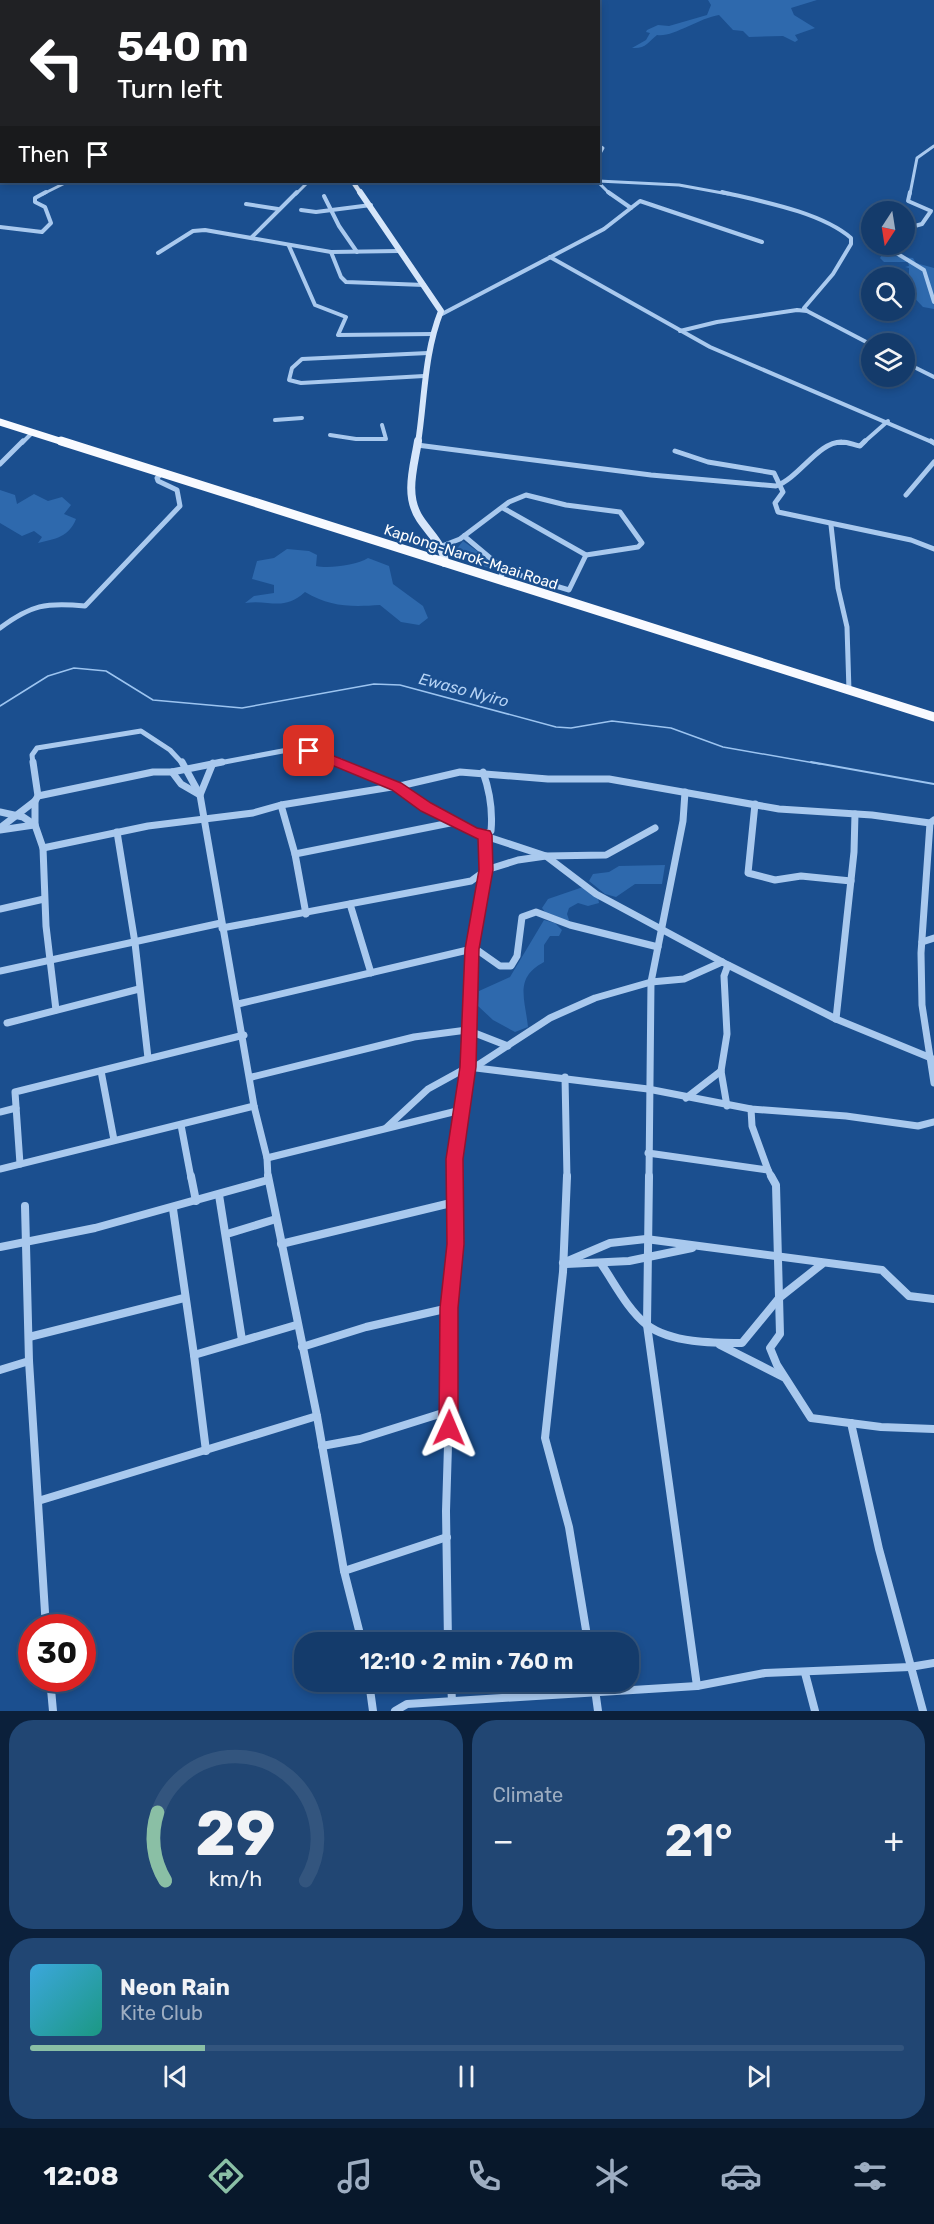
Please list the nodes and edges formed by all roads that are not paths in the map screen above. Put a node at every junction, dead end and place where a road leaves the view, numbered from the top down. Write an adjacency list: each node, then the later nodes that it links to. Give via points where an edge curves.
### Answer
1 (934, 146): 8 (street, via 916,158)
2 (600, 181): 29 (street, via 703,188 823,221 848,233 852,246 804,308)
3 (65, 183): 17 (street, via 35,198 45,207 51,223 42,232)
4 (307, 183): 13 (street)
5 (354, 183): 11 (main road)
6 (600, 183): 12 (street)
7 (324, 196): 15 (street)
8 (908, 201)
9 (246, 204): 13 (street)
10 (915, 204): 16 (street, via 931,212 922,224)
11 (370, 205): 15 (street); 21 (main road)
12 (631, 208): 19 (street, via 640,201); 26 (street, via 604,229)
13 (278, 209): 18 (street, via 273,220)
14 (301, 210): 15 (street)
15 (333, 210): 23 (street)
16 (915, 226)
17 (0, 227)
18 (252, 237): 20 (street); 24 (street, via 193,231)
19 (762, 242)
20 (289, 246): 22 (street); 32 (street, via 315,305 346,317 338,335)
21 (399, 250): 23 (street); 27 (main road)
22 (332, 252): 23 (street); 27 (street, via 346,282)
23 (357, 252)
24 (158, 253)
25 (900, 255): 28 (street, via 924,270)
26 (550, 257): 30 (street); 31 (street)
27 (424, 285): 30 (main road)
28 (934, 302)
29 (807, 310): 31 (street); 33 (street)
30 (442, 314): 32 (main road)
31 (680, 331): 40 (street, via 760,369)
32 (432, 334): 34 (main road)
33 (861, 339)
34 (428, 353): 36 (main road); 36 (street, via 302,358 288,378 300,383)
35 (915, 368): 37 (street)
36 (424, 376): 46 (main road, via 426,393)
37 (934, 377)
38 (302, 418): 39 (street)
39 (275, 420)
40 (888, 421): 45 (street); 51 (street, via 860,446 832,444)
41 (0, 422): 43 (highway, Kaplong-Narok-Maai Road)
42 (382, 425): 44 (street, via 386,439)
43 (33, 432): 49 (street); 50 (highway, Kaplong-Narok-Maai Road)
44 (330, 435)
45 (934, 443)
46 (417, 445): 51 (street, via 651,475); 56 (main road, via 410,475 411,500 420,519)
47 (675, 451): 51 (street, via 712,463 771,472)
48 (934, 462): 52 (street)
49 (0, 464)
50 (162, 473): 59 (highway, Kaplong-Narok-Maai Road); 62 (street, via 158,481 177,490 180,506 91,602 85,606 53,601 30,607)
51 (782, 485): 54 (street, via 783,492 775,503 778,512)
52 (906, 495)
53 (503, 508): 55 (street); 58 (street); 58 (street, via 526,495 620,512 642,543 638,547)
54 (831, 525): 57 (street, via 911,540); 63 (street, via 847,627)
55 (464, 536): 56 (street); 60 (street)
56 (442, 546): 59 (main road)
57 (934, 549)
58 (586, 555): 60 (street, via 568,590)
59 (445, 564): 61 (highway, Kaplong-Narok-Maai Road)
60 (500, 569): 61 (street, via 503,573)
61 (498, 580): 63 (highway, Kaplong-Narok-Maai Road)
62 (0, 628)
63 (849, 691): 64 (highway, Kaplong-Narok-Maai Road)
64 (934, 717)
65 (213, 762): 66 (street); 69 (street, via 282,750 309,751); 71 (street)
66 (189, 768): 67 (street); 71 (street); 72 (street, via 171,750 141,731 37,748 32,755)
67 (172, 772): 71 (street, via 181,784); 72 (street, via 153,772)
68 (483, 772): 69 (street, via 460,772); 70 (street, via 548,779 609,779); 85 (street, via 492,813 491,831)
69 (395, 786): 74 (street); 80 (street)
70 (685, 792): 73 (street); 96 (street)
71 (200, 795): 78 (street)
72 (37, 798): 77 (street); 81 (street)
73 (755, 804): 76 (street, via 806,813); 90 (street, via 748,873 775,880 801,876)
74 (281, 805): 78 (street); 87 (street)
75 (0, 812): 77 (street)
76 (855, 814): 79 (street); 90 (street)
77 (16, 815): 81 (street); 83 (street)
78 (203, 820): 84 (street); 95 (street)
79 (932, 821): 98 (street)
80 (455, 822): 85 (street); 87 (street)
81 (35, 825): 83 (street); 86 (street)
82 (655, 828): 88 (street, via 606,855)
83 (0, 829)
84 (117, 832): 86 (street); 99 (street)
85 (485, 835): 88 (street); 89 (street)
86 (43, 848): 91 (street)
87 (295, 854): 94 (street)
88 (546, 856): 89 (street); 96 (street, via 596,894)
89 (486, 870): 92 (street, via 471,881); 101 (street)
90 (851, 880): 110 (street)
91 (44, 899): 93 (street); 102 (street)
92 (350, 904): 94 (street); 105 (street)
93 (0, 909)
94 (306, 914): 95 (street)
95 (221, 926): 99 (street); 108 (street)
96 (662, 931): 100 (street); 103 (street)
97 (934, 938): 98 (street)
98 (922, 942): 116 (street, via 922,1005)
99 (135, 943): 102 (street); 107 (street)
100 (658, 947): 101 (street, via 570,925 536,912 522,917 517,956 511,966 500,966); 106 (street)
101 (472, 948): 105 (street); 112 (street)
102 (51, 959): 104 (street); 109 (street)
103 (725, 963): 106 (street, via 684,979); 110 (street); 119 (street, via 727,1034)
104 (0, 971)
105 (371, 973): 108 (street)
106 (651, 982): 114 (street, via 550,1018); 123 (street)
107 (139, 989): 109 (street); 115 (street)
108 (238, 1004): 113 (street)
109 (57, 1010): 111 (street)
110 (836, 1019): 116 (street)
111 (7, 1023)
112 (467, 1030): 114 (street); 117 (street); 120 (street, via 414,1037)
113 (244, 1035): 115 (street); 120 (street)
114 (508, 1046): 117 (street)
115 (148, 1058): 118 (street)
116 (931, 1059): 122 (street)
117 (471, 1068): 121 (street); 129 (street); 133 (street, via 428,1089)
118 (100, 1071): 127 (street, via 15,1092); 134 (street)
119 (721, 1071): 124 (street); 126 (street)
120 (252, 1077): 125 (street)
121 (565, 1077): 123 (street); 155 (street, via 567,1166)
122 (934, 1083)
123 (648, 1089): 124 (street); 135 (street)
124 (686, 1098): 126 (street)
125 (254, 1106): 132 (street); 136 (street)
126 (727, 1106): 128 (street)
127 (16, 1108): 130 (street); 137 (street)
128 (751, 1109): 131 (street, via 918,1126); 139 (street, via 752,1126)
129 (461, 1110): 133 (street); 143 (street, via 454,1159)
130 (0, 1112)
131 (934, 1122)
132 (181, 1125): 134 (street); 142 (street)
133 (386, 1128): 136 (street)
134 (114, 1140): 137 (street)
135 (648, 1153): 139 (street); 148 (street)
136 (267, 1158): 140 (street)
137 (20, 1164): 138 (street)
138 (0, 1169)
139 (768, 1170): 153 (street, via 776,1185)
140 (268, 1180): 141 (street); 146 (street)
141 (219, 1195): 142 (street); 147 (street)
142 (196, 1201): 145 (street)
143 (455, 1202): 150 (street); 161 (street, via 456,1244)
144 (25, 1206): 149 (street)
145 (172, 1209): 149 (street); 158 (street)
146 (276, 1219): 147 (street); 150 (street)
147 (227, 1234): 165 (street)
148 (646, 1239): 152 (street); 154 (street); 155 (street, via 610,1243)
149 (27, 1243): 151 (street); 164 (street)
150 (281, 1244): 162 (street)
151 (0, 1247)
152 (696, 1247): 153 (street); 154 (street)
153 (778, 1258): 156 (street); 159 (street)
154 (647, 1260): 157 (street); 163 (street)
155 (562, 1263): 157 (street); 184 (street, via 545,1438 569,1527)
156 (822, 1264): 159 (street); 160 (street, via 882,1270 897,1289 909,1296)
157 (603, 1265): 163 (street)
158 (184, 1298): 164 (street); 168 (street)
159 (779, 1298): 166 (street, via 742,1343); 171 (street, via 780,1334 770,1348)
160 (934, 1299)
161 (449, 1308): 167 (street); 172 (street)
162 (296, 1325): 165 (street); 167 (street)
163 (647, 1325): 166 (street); 188 (street)
164 (29, 1337): 169 (street)
165 (242, 1340): 168 (street)
166 (719, 1344): 171 (street)
167 (302, 1347): 173 (street)
168 (194, 1355): 177 (street)
169 (29, 1361): 170 (street); 178 (street)
170 (0, 1370)
171 (787, 1379): 174 (street, via 811,1418)
172 (449, 1412): 176 (street, via 360,1439); 179 (street)
173 (317, 1416): 176 (street); 177 (street)
174 (851, 1423): 175 (street); 186 (street)
175 (934, 1429)
176 (322, 1446): 180 (street)
177 (206, 1451): 178 (street)
178 (38, 1501): 181 (street)
179 (447, 1537): 180 (street); 183 (street)
180 (344, 1570): 182 (street)
181 (45, 1614)
182 (360, 1632)
183 (448, 1632)
184 (586, 1632)
185 (934, 1663): 186 (street)
186 (910, 1667): 187 (street); 202 (street)
187 (806, 1673): 188 (street, via 765,1673); 201 (street)
188 (697, 1686): 189 (street)
189 (639, 1687)
190 (51, 1692): 197 (street)
191 (370, 1692): 198 (street)
192 (452, 1692): 195 (street)
193 (544, 1692): 195 (street)
194 (596, 1692): 200 (street)
195 (452, 1701): 196 (street)
196 (434, 1707): 199 (street, via 407,1704)
197 (53, 1711)
198 (373, 1711)
199 (395, 1711)
200 (598, 1711)
201 (815, 1711)
202 (923, 1711)

